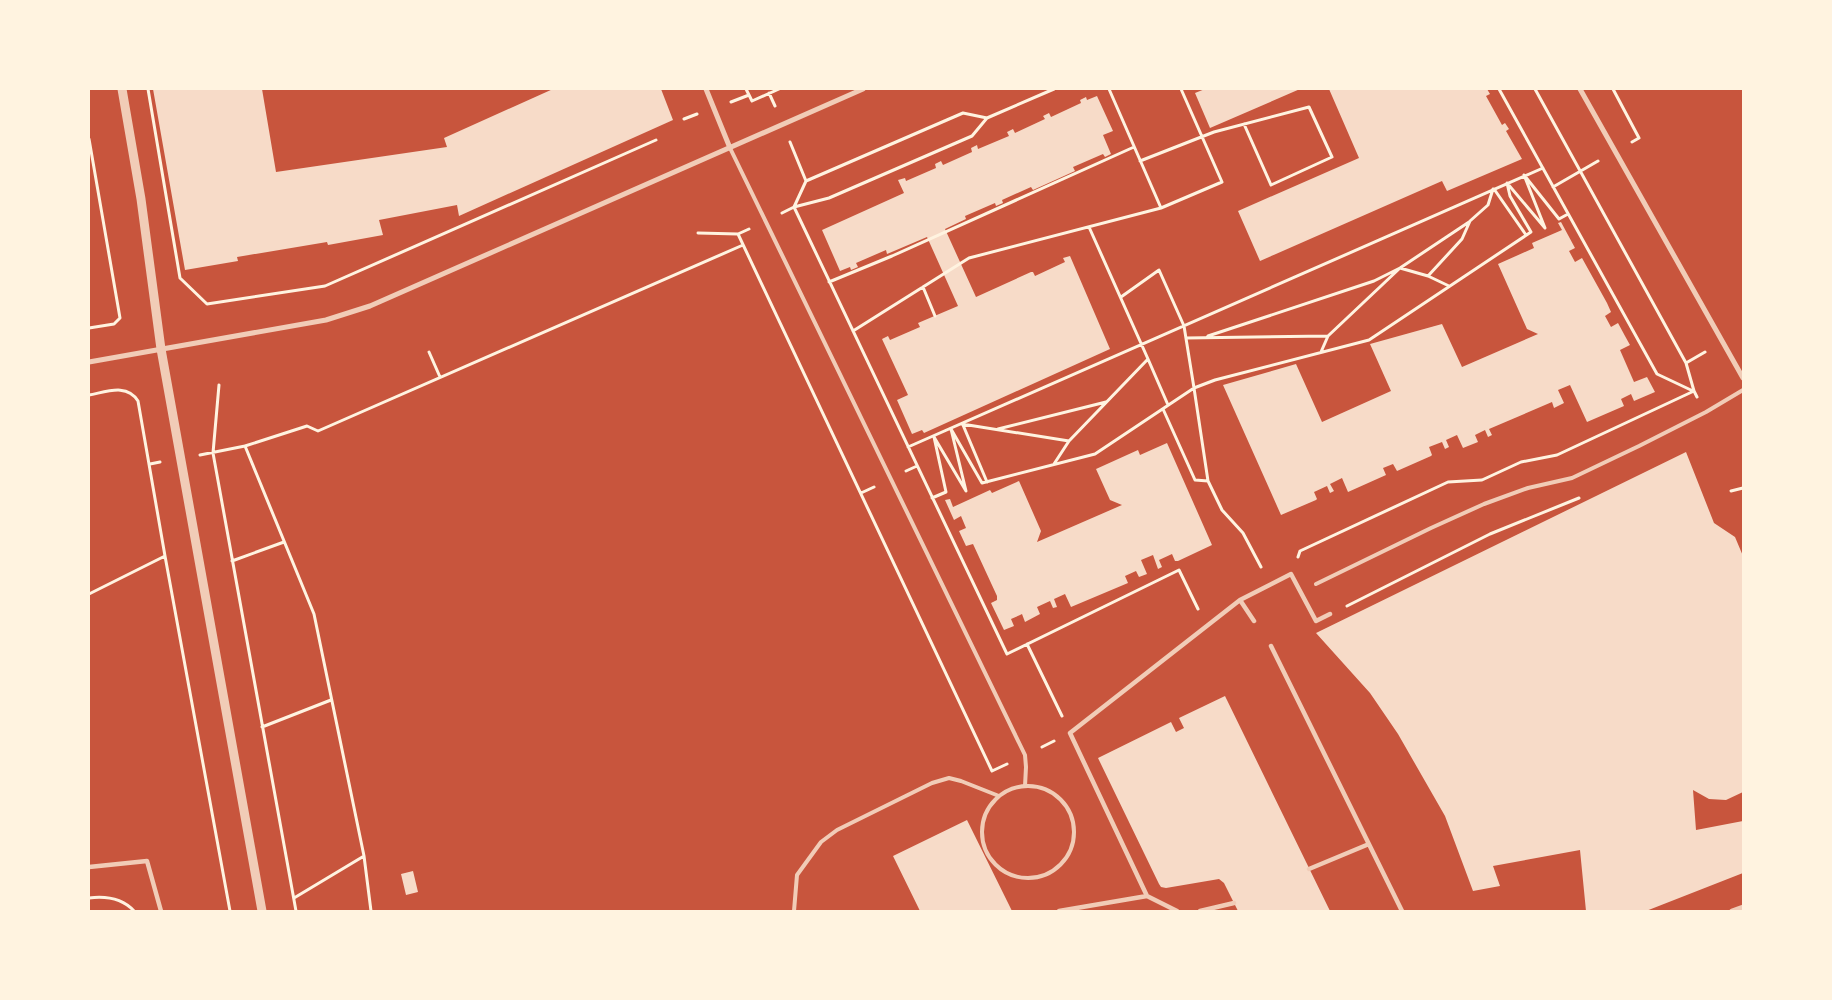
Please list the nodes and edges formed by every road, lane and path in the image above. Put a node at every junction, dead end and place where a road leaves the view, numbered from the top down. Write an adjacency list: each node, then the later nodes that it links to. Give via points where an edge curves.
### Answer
1 (122, 89): 52 (street)
2 (148, 89): 19 (path, via 180,278 207,304 325,286)
3 (706, 89): 21 (street)
4 (746, 89): 5 (path, via 752,101)
5 (779, 89)
6 (863, 89): 21 (street)
7 (1054, 89): 14 (path)
8 (1109, 89): 20 (path)
9 (1181, 89): 16 (path)
10 (1499, 89): 23 (path)
11 (1534, 89): 24 (path)
12 (1580, 89): 58 (street)
13 (1613, 89): 17 (path)
14 (987, 118): 29 (path, via 972,136 830,198); 29 (path, via 963,113 806,181)
15 (1244, 124): 15 (path, via 1271,185 1332,157 1309,107); 16 (path)
16 (1202, 137): 22 (path); 30 (path, via 1222,182)
17 (1640, 138)
18 (89, 139): 46 (path, via 120,318 114,324)
19 (656, 140)
20 (1134, 147): 22 (path); 40 (path)
21 (730, 148): 52 (street, via 370,306 326,320); 99 (lane, via 1025,755)
22 (1140, 161): 30 (path)
23 (1542, 168): 25 (path); 27 (path)
24 (1580, 171): 27 (path); 62 (path, via 1686,363)
25 (1524, 175): 26 (path); 26 (path, via 1545,228); 32 (path, via 1559,219)
26 (1507, 183): 28 (path); 36 (path, via 1510,196 1532,232)
27 (1553, 187): 32 (path)
28 (1494, 189): 33 (path, via 1488,205); 36 (path); 45 (path)
29 (794, 207): 31 (path); 40 (path)
30 (1161, 208): 34 (path)
31 (780, 214)
32 (1568, 214): 62 (path, via 1657,374)
33 (1470, 221): 38 (path); 39 (path, via 1462,239)
34 (1089, 227): 42 (path, via 968,258); 43 (path)
35 (698, 233): 37 (path, via 738,234)
36 (1526, 235): 41 (path)
37 (743, 245): 57 (path); 98 (path)
38 (1400, 268): 39 (path); 48 (path); 49 (path, via 1374,281)
39 (1428, 276): 41 (path)
40 (829, 282): 47 (path)
41 (1449, 286): 54 (path, via 1369,340)
42 (923, 287): 44 (path); 47 (path)
43 (1121, 298): 45 (path, via 1159,270); 51 (path)
44 (935, 316)
45 (1184, 326): 50 (path); 51 (path)
46 (89, 328)
47 (852, 332): 73 (path)
48 (1328, 336): 49 (path); 54 (path)
49 (1206, 337): 50 (path)
50 (1186, 338): 60 (path)
51 (1142, 344): 55 (path); 67 (path)
52 (161, 349): 56 (street); 113 (street)
53 (430, 352): 57 (path)
54 (1321, 352): 60 (path)
55 (1148, 359): 64 (path); 65 (path)
56 (89, 362)
57 (440, 377): 72 (path, via 318,431 307,426)
58 (1743, 378)
59 (219, 385): 74 (path)
60 (1194, 388): 65 (path); 76 (path)
61 (1743, 390): 86 (lane, via 1648,442 1572,478 1528,488 1484,504)
62 (1694, 391): 85 (path, via 1557,455 1521,462 1482,480 1448,482 1300,551)
63 (89, 395): 83 (path, via 128,390 138,401)
64 (1107, 402): 69 (path); 71 (path)
65 (1168, 405): 66 (path)
66 (1163, 409): 75 (path, via 1095,454); 76 (path, via 1194,480)
67 (962, 424): 68 (path); 69 (path); 77 (path)
68 (951, 429): 70 (path); 70 (path, via 966,491); 77 (path, via 982,484)
69 (997, 429): 71 (path)
70 (934, 437): 73 (path); 81 (path, via 946,492)
71 (1069, 441): 75 (path)
72 (245, 446): 74 (path); 82 (path)
73 (908, 448): 81 (path)
74 (213, 453): 84 (path)
75 (1054, 465): 77 (path)
76 (1208, 481): 87 (path, via 1222,510 1243,533)
77 (987, 482)
78 (1743, 488): 79 (path)
79 (1731, 491)
80 (1587, 494): 90 (path, via 1490,534)
81 (932, 498): 93 (path, via 1008,654)
82 (284, 542): 84 (path); 95 (path, via 314,614)
83 (165, 556): 88 (path); 112 (path)
84 (232, 561): 96 (path)
85 (1291, 574): 87 (street); 90 (street, via 1316,621)
86 (1316, 584)
87 (1270, 585): 89 (street)
88 (89, 594)
89 (1240, 600): 91 (street); 92 (street)
90 (1330, 614)
91 (1254, 621)
92 (1206, 625): 93 (path, via 1179,570); 97 (street)
93 (1027, 644): 97 (path)
94 (1271, 646): 101 (street)
95 (331, 700): 96 (path); 102 (path)
96 (262, 727): 107 (path)
97 (1070, 733): 105 (street)
98 (992, 771)
99 (1025, 786): 100 (lane); 100 (lane, via 1039,787 1054,794 1066,806 1072,821 1074,838 1069,853 1059,866 1045,875 1029,879 1013,876 998,868 988,855 982,840 982,823 988,808)
100 (999, 796): 116 (lane, via 949,778 932,783 838,830 821,842 797,875)
101 (1369, 844): 104 (street); 120 (street)
102 (364, 856): 107 (path); 115 (path)
103 (89, 867): 111 (street, via 147,861)
104 (1309, 869)
105 (1147, 896): 117 (street); 118 (street)
106 (89, 898): 110 (path, via 111,898)
107 (294, 898): 114 (path)
108 (1234, 902): 119 (street)
109 (1743, 907): 121 (street)
110 (134, 911)
111 (161, 911)
112 (230, 911)
113 (262, 911)
114 (296, 911)
115 (371, 911)
116 (794, 911)
117 (1059, 911)
118 (1177, 911)
119 (1200, 911)
120 (1402, 911)
121 (1732, 911)

